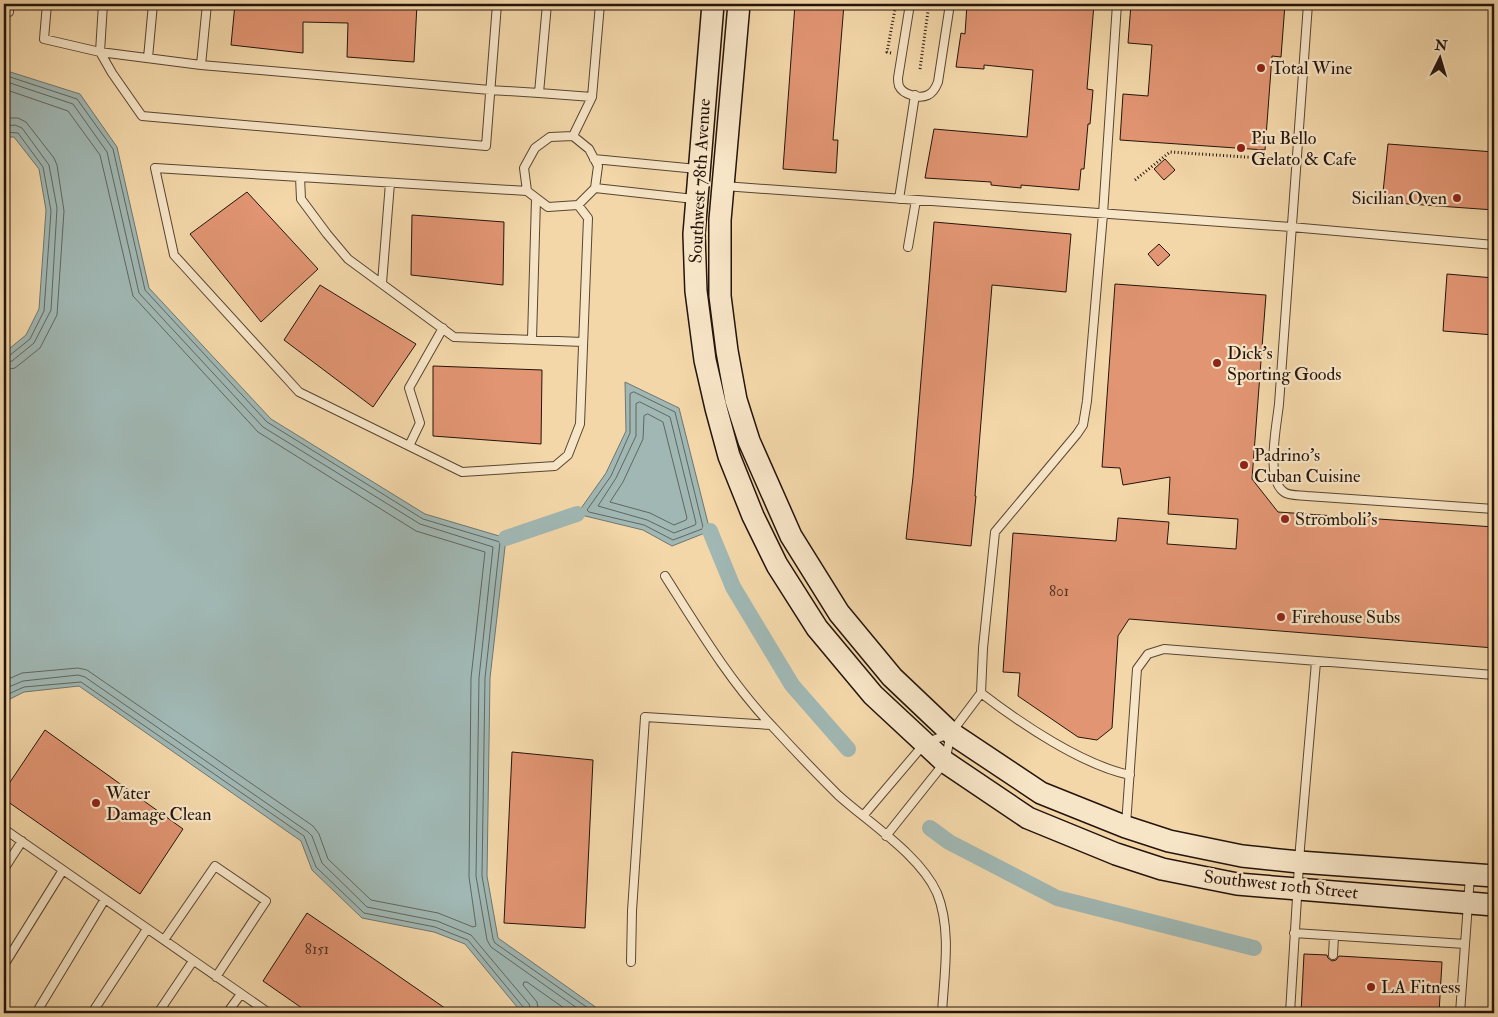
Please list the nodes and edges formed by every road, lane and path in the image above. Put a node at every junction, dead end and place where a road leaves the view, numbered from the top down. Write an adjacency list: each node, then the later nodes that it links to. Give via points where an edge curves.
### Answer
1 (9, 4): 17 (lane, via 9,12)
2 (47, 4): 18 (lane, via 44,39)
3 (103, 4): 18 (lane)
4 (153, 4): 22 (lane)
5 (207, 4): 23 (lane)
6 (497, 4): 25 (lane)
7 (547, 4): 26 (lane)
8 (600, 4): 28 (lane)
9 (713, 4): 30 (street, Southwest 78th Avenue)
10 (739, 4): 37 (street, Southwest 78th Avenue)
11 (896, 4): 19 (path, via 887,52)
12 (910, 4): 27 (lane, via 898,78 899,86)
13 (929, 4): 21 (path)
14 (950, 4): 27 (lane, via 938,82 929,95)
15 (1117, 4): 45 (lane)
16 (1308, 4): 47 (lane)
17 (4, 14)
18 (100, 52): 22 (lane); 25 (lane, via 142,116 486,146)
19 (891, 52)
20 (916, 56): 21 (path)
21 (921, 57): 24 (path)
22 (148, 58): 23 (lane)
23 (201, 65): 25 (lane)
24 (920, 69)
25 (490, 90): 26 (lane)
26 (539, 93): 28 (lane)
27 (915, 95): 41 (lane)
28 (592, 97): 29 (lane)
29 (572, 136): 31 (lane, via 589,149); 39 (lane, via 550,137 535,148 524,168)
30 (702, 137): 33 (street, Southwest 78th Avenue); 37 (street)
31 (594, 159): 33 (lane); 38 (lane, via 598,166)
32 (1276, 159): 35 (path, via 1170,152)
33 (699, 169): 42 (street, Southwest 78th Avenue); 46 (street)
34 (300, 178): 36 (lane); 52 (lane, via 301,199 326,234 348,259); 56 (lane, via 155,168 174,255 299,392)
35 (1135, 180)
36 (390, 183): 39 (lane); 52 (lane)
37 (724, 186): 41 (lane); 46 (street, Southwest 78th Avenue)
38 (595, 188): 42 (lane); 44 (lane)
39 (527, 191): 40 (lane)
40 (536, 199): 44 (lane, via 548,207); 54 (lane)
41 (899, 199): 43 (lane)
42 (696, 200): 64 (street, Southwest 78th Avenue, via 696,291 705,360 730,456 753,516 777,565 817,628 873,695)
43 (916, 200): 45 (lane); 49 (lane)
44 (578, 206): 55 (lane, via 588,218)
45 (1103, 214): 47 (lane); 61 (lane, via 1083,426 995,532)
46 (720, 220): 63 (street, Southwest 78th Avenue, via 720,296 736,400 749,441 780,510 792,536 839,613 892,677)
47 (1290, 227): 48 (lane); 57 (lane, via 1273,466 1277,485 1285,493 1307,496)
48 (1494, 245)
49 (908, 247)
50 (4, 250): 51 (lane)
51 (4, 265)
52 (382, 284): 53 (lane)
53 (443, 328): 54 (lane, via 454,337); 56 (lane, via 410,388 420,423)
54 (532, 340): 55 (lane)
55 (583, 342): 56 (lane, via 580,424 568,455 555,466 462,472)
56 (409, 446)
57 (1494, 509)
58 (665, 576): 62 (lane, via 738,685)
59 (1316, 662): 60 (lane); 66 (lane, via 1164,649 1148,654 1136,669); 72 (lane)
60 (1494, 675)
61 (981, 693): 63 (lane); 66 (lane, via 1068,751 1116,772)
62 (771, 725): 67 (lane); 88 (lane, via 644,717)
63 (951, 733): 64 (lane); 65 (lane); 68 (street, Southwest 10th Street, via 1042,793)
64 (925, 743): 65 (street, Southwest 78th Avenue); 67 (lane)
65 (945, 762): 70 (lane); 77 (street, Southwest 10th Street, via 1028,818 1116,854 1162,869 1238,884)
66 (1130, 774): 68 (lane)
67 (863, 816): 70 (lane)
68 (1126, 827): 72 (street, Southwest 10th Street, via 1179,843 1242,856)
69 (4, 829): 71 (lane)
70 (886, 836): 97 (lane, via 924,872 943,911 946,942)
71 (22, 842): 73 (lane); 74 (lane)
72 (1299, 862): 75 (street, Southwest 10th Street); 77 (lane)
73 (4, 869)
74 (63, 870): 78 (lane); 89 (lane)
75 (1470, 875): 76 (street, Southwest 10th Street); 79 (lane)
76 (1494, 876)
77 (1297, 889): 79 (street, Southwest 10th Street); 82 (lane)
78 (105, 899): 81 (lane); 92 (lane)
79 (1467, 903): 80 (street, Southwest 10th Street); 85 (lane)
80 (1494, 905)
81 (147, 929): 84 (lane); 93 (lane)
82 (1294, 933): 83 (lane); 98 (lane)
83 (1334, 936): 85 (lane); 86 (lane)
84 (164, 940): 87 (lane); 90 (lane, via 215,866 266,901)
85 (1464, 944): 99 (lane)
86 (1333, 955)
87 (193, 961): 90 (lane); 94 (lane)
88 (631, 962)
89 (4, 965)
90 (216, 977): 91 (lane)
91 (241, 994): 95 (lane); 96 (lane)
92 (36, 1013)
93 (92, 1013)
94 (158, 1013)
95 (227, 1013)
96 (268, 1013)
97 (942, 1013)
98 (1290, 1013)
99 (1460, 1013)

